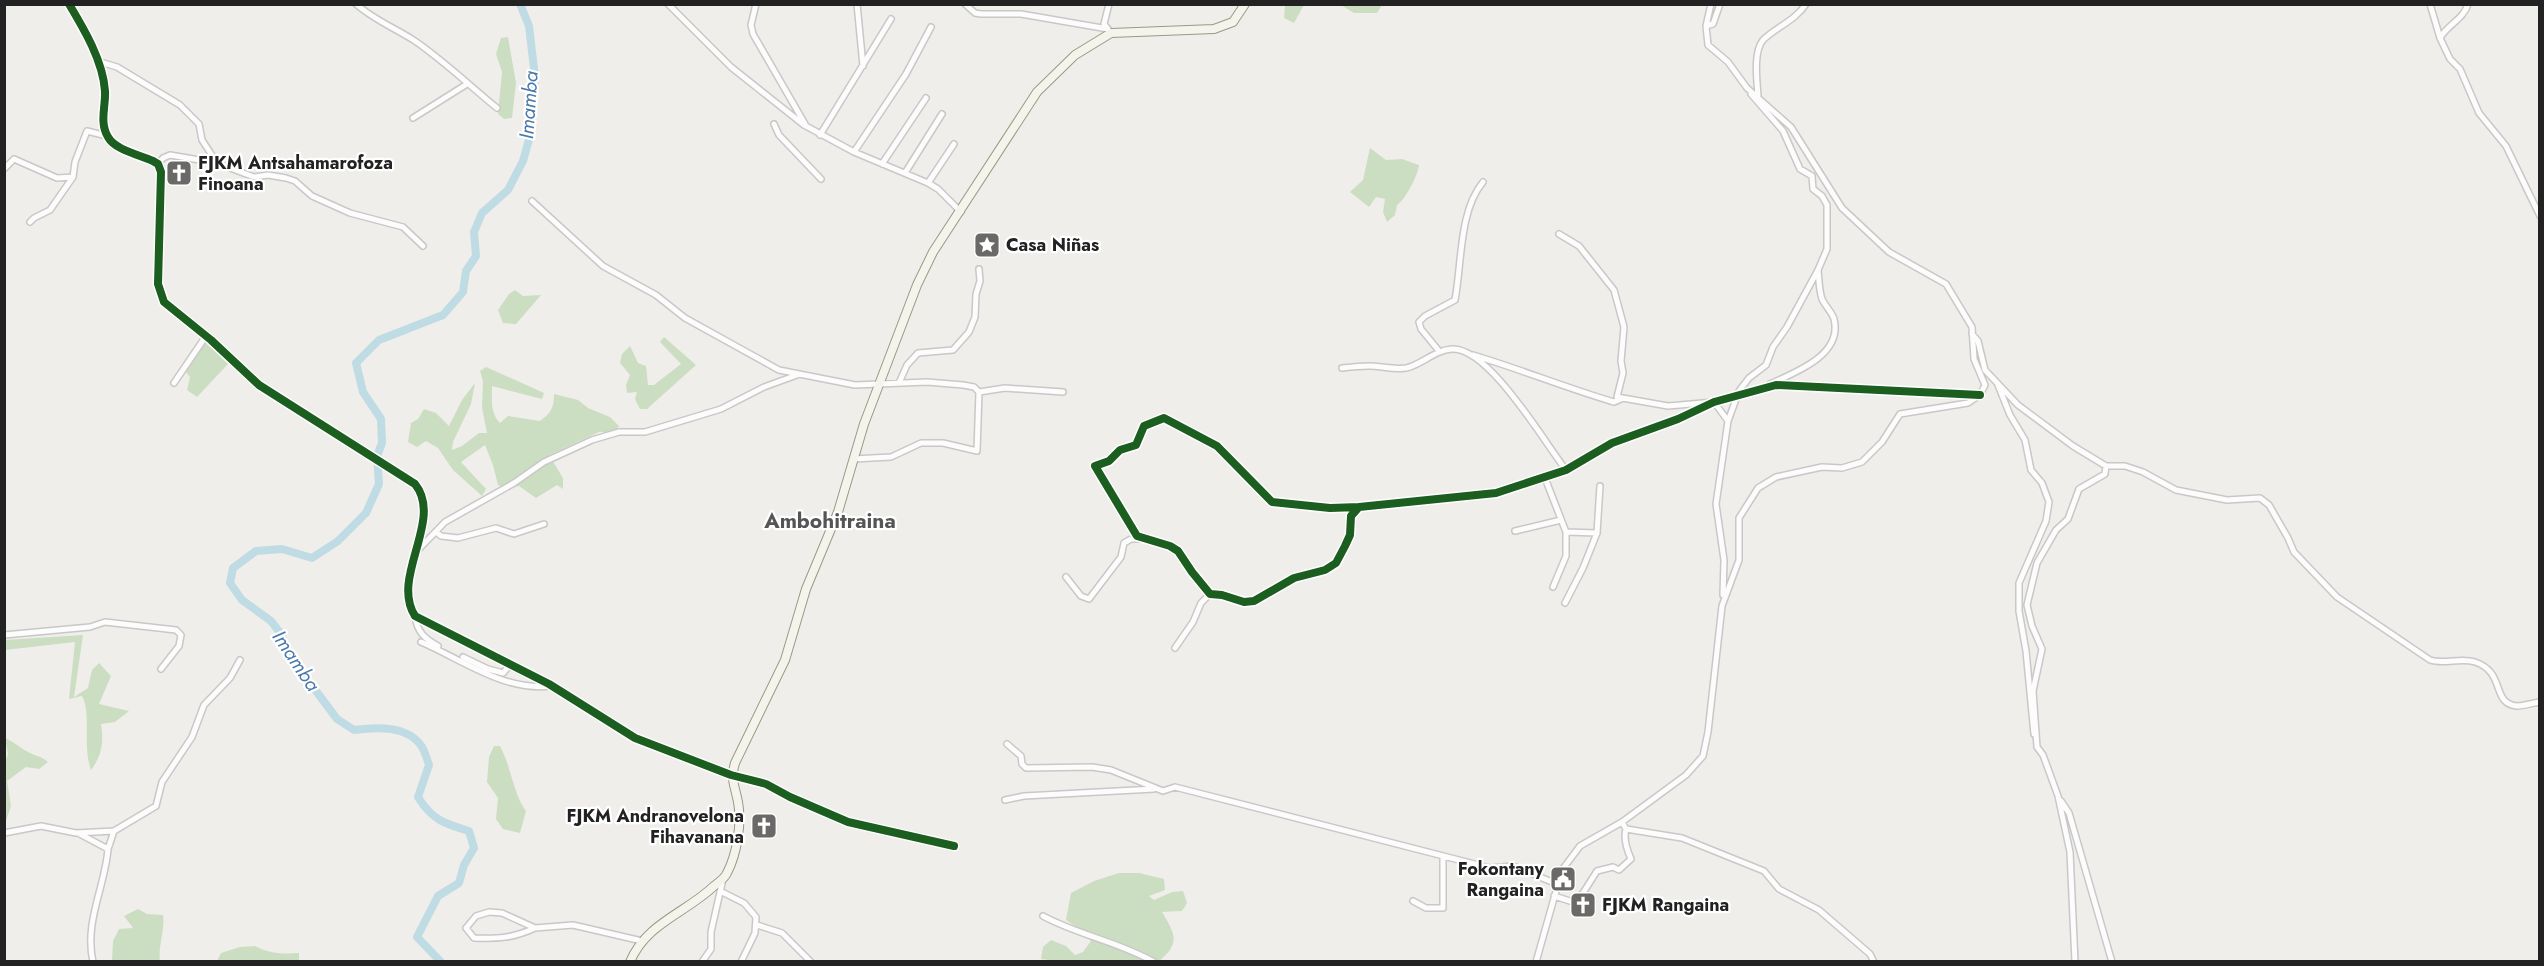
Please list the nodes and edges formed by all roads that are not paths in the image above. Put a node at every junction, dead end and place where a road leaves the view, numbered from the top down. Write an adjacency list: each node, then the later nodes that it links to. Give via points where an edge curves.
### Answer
1 (69, 4): 19 (street)
2 (356, 4): 21 (street, via 433,54)
3 (668, 4): 29 (street, via 731,67)
4 (756, 4): 29 (street, via 753,34)
5 (857, 4): 20 (street)
6 (965, 4): 17 (street, via 975,13 1021,14)
7 (1109, 4): 17 (street, via 1104,24)
8 (1245, 4): 17 (street, via 1233,22 1214,29)
9 (1711, 4): 15 (street)
10 (1720, 4): 15 (street, via 1713,24)
11 (1806, 4): 23 (street, via 1762,41 1755,66)
12 (2430, 4): 18 (street)
13 (2468, 4): 18 (street)
14 (891, 20): 20 (street)
15 (1706, 26): 22 (street, via 1708,45 1728,62)
16 (931, 27): 33 (street, via 906,74)
17 (1110, 31): 44 (street, via 1075,55 1037,92)
18 (2440, 38): 45 (street, via 2460,69 2479,113 2506,146)
19 (97, 61): 31 (street, via 105,90 103,121); 34 (street, via 117,67 180,105 199,124 201,140)
20 (863, 67): 30 (street)
21 (467, 84): 25 (street); 27 (street)
22 (1747, 88): 23 (street); 50 (street, via 1783,131 1800,169 1812,176 1813,189 1827,205 1827,249)
23 (1758, 96): 51 (street, via 1791,127 1842,208 1889,252 1946,284 1972,327)
24 (926, 98): 36 (street)
25 (497, 108)
26 (942, 114): 38 (street)
27 (413, 118)
28 (774, 124): 40 (street)
29 (806, 126): 30 (street)
30 (820, 135): 33 (street)
31 (107, 136): 35 (street); 39 (street, via 87,131)
32 (954, 144): 42 (street)
33 (854, 152): 36 (street)
34 (217, 163): 35 (street, via 170,155); 48 (street, via 254,177 286,178 321,201 403,227)
35 (158, 164): 52 (street, via 160,292 164,302)
36 (882, 164): 38 (street)
37 (4, 169): 39 (street, via 14,159 57,178)
38 (905, 173): 42 (street)
39 (73, 177): 46 (street, via 50,210)
40 (821, 179)
41 (1483, 182): 53 (street, via 1468,209 1455,300 1419,322)
42 (928, 183): 44 (street)
43 (532, 201): 56 (street, via 603,266 742,350 779,370)
44 (961, 212): 58 (street, via 933,252 917,285)
45 (2540, 216)
46 (30, 222)
47 (1559, 234): 66 (street, via 1579,246 1614,290 1624,327 1623,374 1617,392)
48 (423, 246)
49 (979, 269): 59 (street, via 975,317 969,332 953,350 918,353)
50 (1818, 270): 61 (street, via 1822,297 1834,316 1829,350); 65 (street, via 1766,365 1749,378)
51 (1972, 334): 60 (street, via 1978,341 1985,370); 64 (street, via 1974,359 1985,385)
52 (206, 336): 57 (street); 82 (street, via 259,385 420,490 423,516)
53 (1439, 351): 54 (street); 55 (street, via 1409,368)
54 (1461, 351): 66 (street, via 1505,363 1566,388 1614,402); 71 (street, via 1486,364)
55 (1342, 368)
56 (798, 374): 58 (street, via 855,385); 78 (street, via 721,409 645,432 620,432 592,440 544,462 445,522)
57 (174, 383)
58 (881, 383): 59 (street); 69 (street)
59 (899, 383): 62 (street, via 963,385)
60 (1998, 383): 70 (street, via 2018,405); 98 (street, via 2025,440 2031,470 2042,483 2049,502 2046,521 2019,583 2019,611)
61 (1755, 391): 64 (street, via 1776,385); 65 (street)
62 (979, 392): 63 (street, via 1005,388); 69 (street, via 977,451 943,443 921,443 891,457)
63 (1063, 392)
64 (1980, 395): 87 (street, via 1968,403 1900,414 1882,442 1862,462 1776,477 1758,488 1739,518 1739,560)
65 (1737, 396): 67 (street); 68 (street)
66 (1622, 399): 67 (street, via 1668,406)
67 (1714, 402): 68 (street); 71 (street, via 1612,443)
68 (1728, 421): 87 (street, via 1716,504 1724,560)
69 (854, 459): 99 (street, via 838,512 806,589 785,660)
70 (2106, 466): 96 (street, via 2125,466 2143,472 2176,490 2227,500 2260,498 2269,505 2294,552 2344,602 2430,660 2473,661 2484,666 2494,674 2500,694 2508,703 2520,706); 98 (street, via 2105,474 2079,489 2067,519 2056,530 2032,578 2027,604 2042,649 2033,691)
71 (1566, 470): 72 (street)
72 (1545, 478): 74 (street, via 1496,493); 75 (street)
73 (1600, 486): 80 (street)
74 (1359, 507): 81 (street, via 1272,502 1217,446 1164,418 1144,426 1136,445 1095,466 1137,536); 85 (street, via 1351,516 1345,546 1336,562 1325,570 1294,578 1254,601)
75 (1561, 520): 77 (street); 79 (street)
76 (544, 524): 78 (street, via 514,534 496,528 458,538)
77 (1515, 531)
78 (436, 532): 82 (street)
79 (1566, 532): 80 (street); 84 (street, via 1566,556)
80 (1597, 533): 86 (street)
81 (1144, 539): 83 (street, via 1124,543 1121,557 1089,598 1081,596); 85 (street, via 1178,551)
82 (416, 552): 88 (street, via 408,584 409,603)
83 (1066, 577)
84 (1553, 587)
85 (1210, 594): 91 (street)
86 (1565, 603)
87 (1722, 606): 103 (street, via 1703,756 1686,775)
88 (415, 616): 93 (street); 93 (street, via 416,627 435,645 488,669 503,673)
89 (4, 635): 94 (street, via 90,627 105,622 176,630 181,635 178,646)
90 (421, 642): 95 (street, via 498,679)
91 (1175, 648)
92 (240, 660): 105 (street, via 230,678 204,705 192,737 162,782 156,806)
93 (510, 665): 95 (street)
94 (161, 669)
95 (552, 686): 99 (street, via 635,738)
96 (2540, 702)
97 (1007, 744): 100 (street, via 1021,756 1026,768 1092,766)
98 (2037, 747): 101 (street)
99 (731, 775): 108 (street, via 766,784 849,822); 111 (street, via 740,832)
100 (1156, 789): 102 (street); 110 (street, via 1175,787)
101 (2058, 796): 128 (street, via 2070,852); 129 (street, via 2069,813)
102 (1005, 800)
103 (1622, 822): 104 (street); 112 (street, via 1580,846)
104 (1626, 829): 114 (street, via 1626,848 1631,859 1626,866 1598,871 1573,902); 127 (street, via 1682,838 1764,871 1779,889 1819,910 1870,954)
105 (114, 831): 106 (street); 109 (street)
106 (76, 832): 107 (street, via 41,826); 109 (street)
107 (4, 833)
108 (954, 846)
109 (108, 849): 120 (street, via 90,935)
110 (1443, 856): 112 (street, via 1490,868 1513,866); 115 (street, via 1443,908 1426,908)
111 (723, 878): 113 (street); 119 (street)
112 (1557, 884): 114 (street)
113 (720, 891): 117 (street, via 744,903 756,917); 122 (street, via 711,949)
114 (1554, 896): 126 (street)
115 (1413, 901)
116 (1042, 916): 125 (street, via 1133,950)
117 (757, 925): 123 (street); 124 (street, via 782,933)
118 (535, 928): 118 (street, via 502,913 489,912 476,916 466,928 474,938 495,939 515,937); 119 (street, via 573,925)
119 (642, 941): 121 (street)
120 (93, 962)
121 (630, 962)
122 (702, 962)
123 (741, 962)
124 (811, 962)
125 (1154, 962)
126 (1536, 962)
127 (1874, 962)
128 (2074, 962)
129 (2112, 962)

